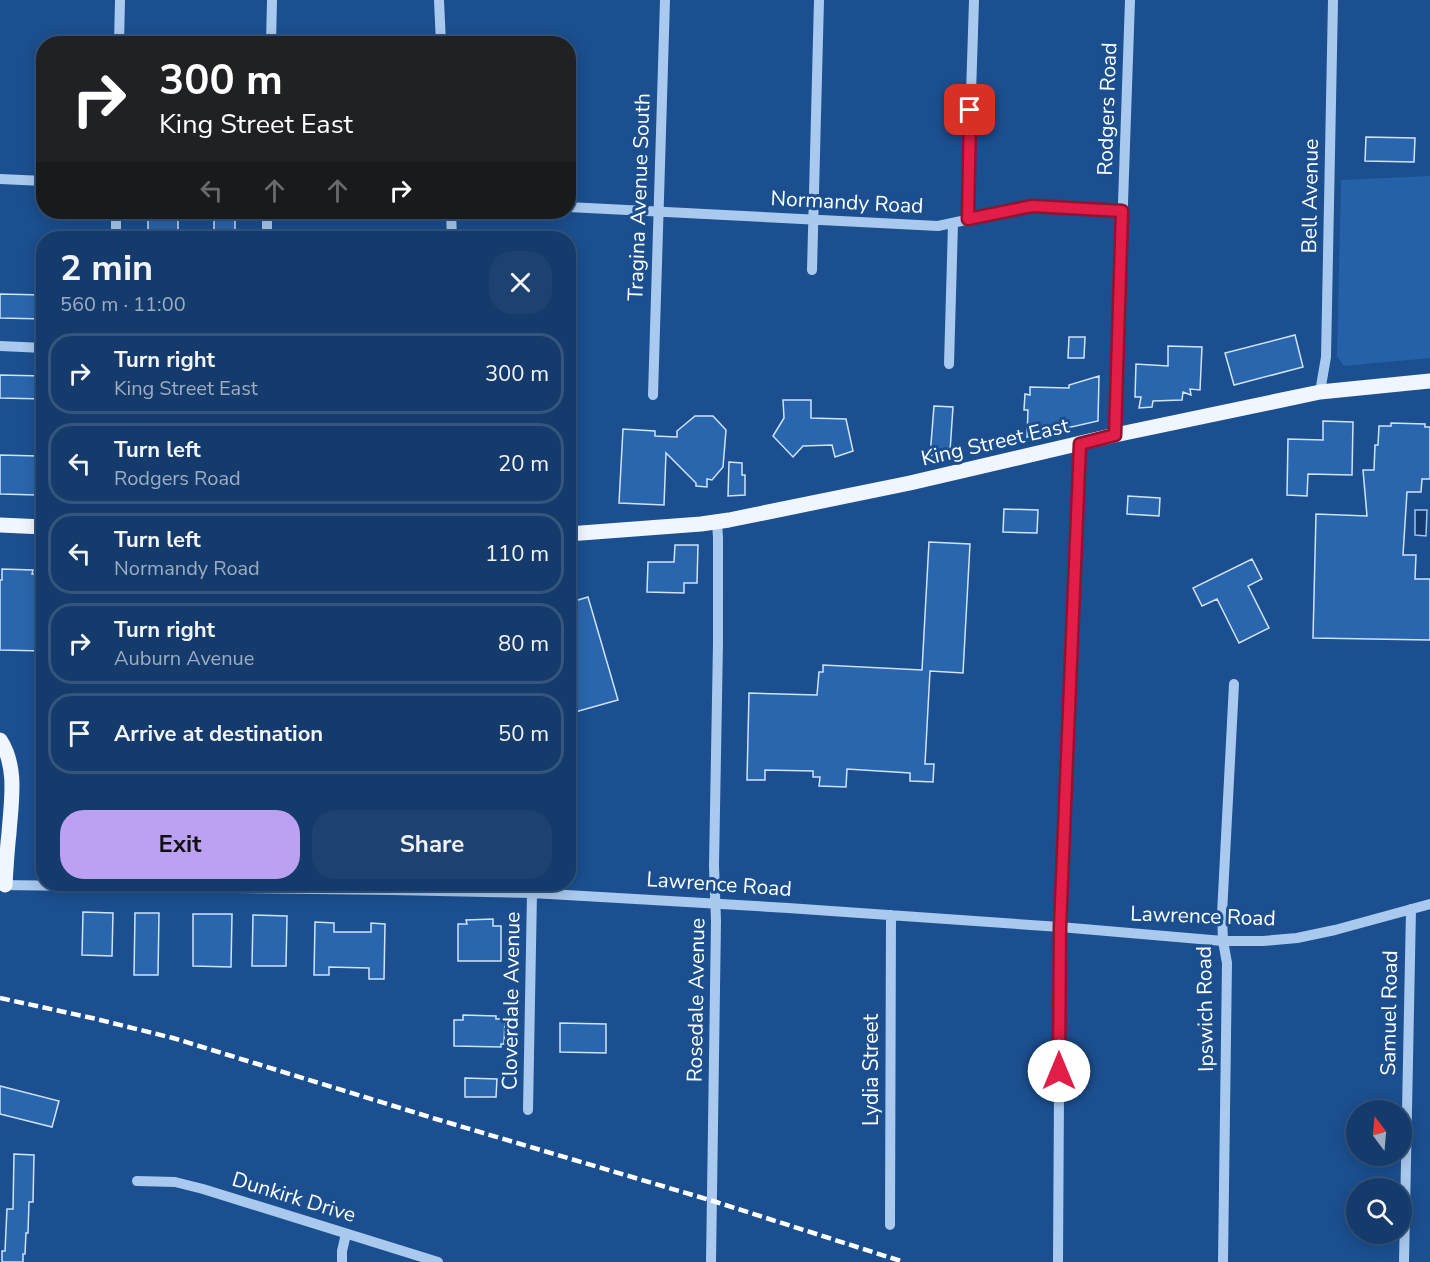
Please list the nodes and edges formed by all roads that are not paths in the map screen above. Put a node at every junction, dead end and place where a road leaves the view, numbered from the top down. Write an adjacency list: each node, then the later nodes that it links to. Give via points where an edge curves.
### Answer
1 (120, 0): 9 (street)
2 (272, 0): 10 (street)
3 (439, 0): 11 (street)
4 (665, 0): 16 (street, Tragina Avenue South)
5 (819, 0): 18 (street)
6 (974, 0): 17 (street)
7 (1130, 0): 15 (street, Rodgers Road)
8 (1333, 0): 25 (street, Bell Avenue, via 1326,357)
9 (119, 36)
10 (271, 36)
11 (441, 36)
12 (0, 179): 13 (street)
13 (36, 181)
14 (576, 207): 16 (street, Normandy Road)
15 (1122, 211): 17 (street, Normandy Road, via 1032,206); 27 (street, Rodgers Road)
16 (658, 212): 18 (street, Normandy Road); 26 (street, Tragina Avenue South)
17 (968, 219): 19 (street, Normandy Road)
18 (813, 221): 19 (street, Normandy Road); 20 (street)
19 (953, 224): 23 (street)
20 (812, 270)
21 (0, 346): 22 (street)
22 (36, 348)
23 (949, 364)
24 (1430, 381): 25 (main road, King Street East)
25 (1320, 392): 27 (main road, King Street East)
26 (653, 395)
27 (1115, 435): 28 (main road, King Street East)
28 (1080, 444): 29 (main road, King Street East); 43 (street)
29 (717, 522): 32 (main road, King Street East); 39 (street, Rosedale Avenue)
30 (0, 525): 31 (main road)
31 (36, 527)
32 (576, 533)
33 (1234, 684): 44 (street, Ipswich Road)
34 (0, 740): 35 (main road, via 8,758 12,792)
35 (3, 885): 36 (street, Lawrence Road)
36 (36, 885)
37 (438, 891): 38 (street, Lawrence Road)
38 (532, 893): 39 (street, Lawrence Road); 45 (street, Cloverdale Avenue)
39 (716, 903): 42 (street, Lawrence Road); 51 (street, Rosedale Avenue)
40 (1430, 904): 41 (street, Lawrence Road)
41 (1411, 909): 44 (street, Lawrence Road, via 1297,938); 54 (street, Samuel Road)
42 (891, 915): 43 (street, Lawrence Road); 47 (street, Lydia Street)
43 (1060, 927): 44 (street, Lawrence Road); 52 (street)
44 (1223, 940): 53 (street, Ipswich Road, via 1227,963)
45 (528, 1110)
46 (137, 1181): 48 (street, Dunkirk Drive, via 175,1182 203,1189)
47 (890, 1225)
48 (346, 1234): 49 (street); 50 (street, Dunkirk Drive)
49 (342, 1262)
50 (438, 1262)
51 (711, 1262)
52 (1058, 1262)
53 (1222, 1262)
54 (1404, 1262)

